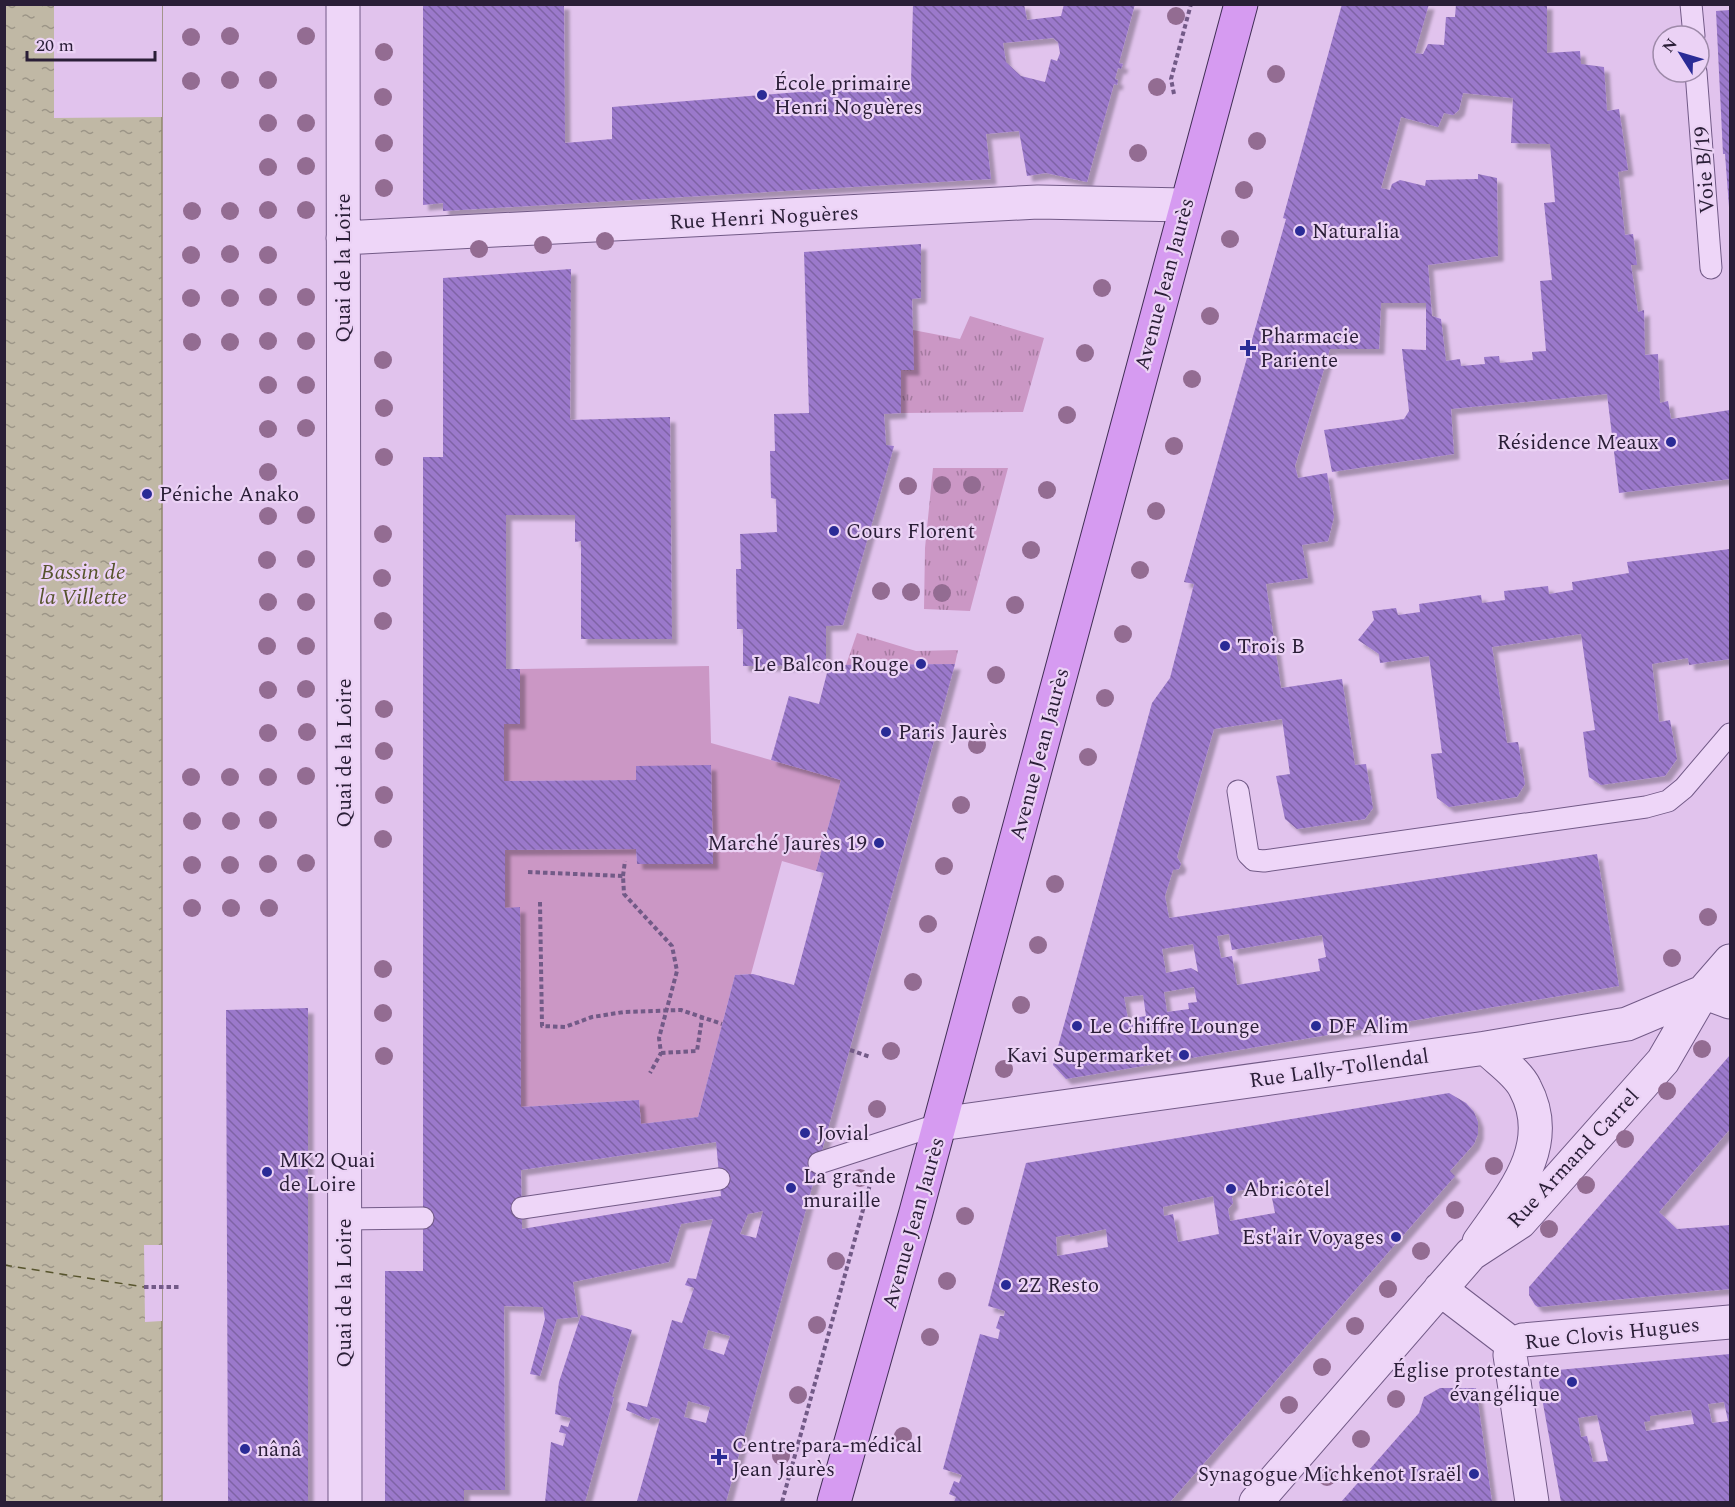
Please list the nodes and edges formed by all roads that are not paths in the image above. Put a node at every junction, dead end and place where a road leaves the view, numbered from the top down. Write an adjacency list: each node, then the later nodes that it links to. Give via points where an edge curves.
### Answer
1 (343, 4): 7 (street, Quai de la Loire)
2 (1241, 4): 6 (main road, Avenue Jean Jaurès)
3 (1691, 4): 4 (lane)
4 (1693, 24)
5 (1697, 84): 8 (lane, Voie B/19)
6 (1185, 205): 7 (street, Rue Henri Noguères, via 1038,202); 14 (main road, Avenue Jean Jaurès)
7 (343, 238): 19 (street, Quai de la Loire)
8 (1711, 268)
9 (1731, 734): 10 (lane, via 1684,788 1668,801 1646,807 1264,861 1254,860 1248,854)
10 (1238, 790)
11 (1731, 961): 12 (street, Rue Armand Carrel)
12 (1717, 997): 13 (street, Rue Lally-Tollendal, via 1628,1024); 20 (street, Rue Armand Carrel, via 1520,1222)
13 (1486, 1048): 14 (street, Rue Lally-Tollendal); 20 (street, via 1525,1086 1538,1128 1520,1182)
14 (940, 1124): 15 (lane); 25 (main road, Avenue Jean Jaurès)
15 (819, 1163)
16 (719, 1179): 17 (lane)
17 (522, 1208)
18 (423, 1218): 19 (lane)
19 (344, 1219): 24 (street, Quai de la Loire)
20 (1472, 1254): 21 (street, Rue Armand Carrel)
21 (1440, 1289): 23 (street, Rue Clovis Hugues); 26 (street, Rue Armand Carrel)
22 (1731, 1322): 23 (street, Rue Clovis Hugues)
23 (1512, 1344): 27 (street, via 1510,1355)
24 (345, 1503)
25 (834, 1503)
26 (1256, 1503)
27 (1532, 1503)

